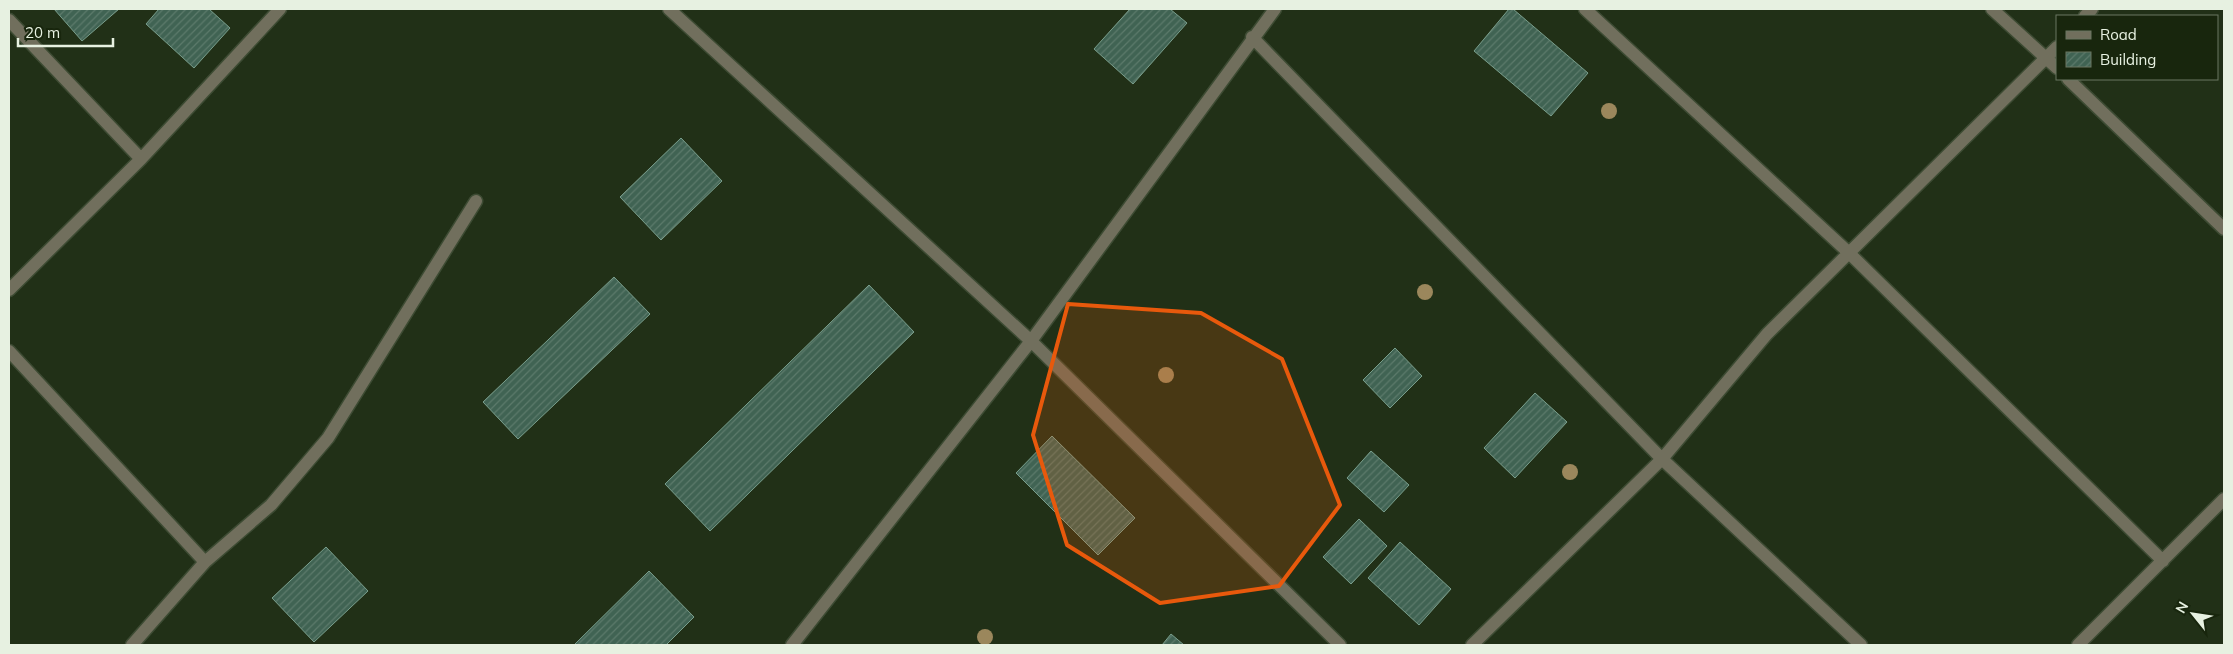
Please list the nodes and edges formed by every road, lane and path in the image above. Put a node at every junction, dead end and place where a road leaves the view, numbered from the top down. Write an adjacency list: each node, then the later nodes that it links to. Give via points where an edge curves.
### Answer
1 (280, 9): 12 (street)
2 (669, 9): 17 (street)
3 (1275, 9): 7 (street)
4 (1585, 9): 15 (street)
5 (1992, 9): 9 (street)
6 (9, 20): 12 (street)
7 (1252, 37): 17 (street); 19 (street)
8 (2056, 47): 9 (street)
9 (2046, 58): 10 (street); 15 (street)
10 (2056, 67)
11 (2069, 80): 14 (street)
12 (141, 159): 16 (street)
13 (476, 201): 22 (street, via 328,438 271,505)
14 (2224, 229)
15 (1848, 252): 19 (street, via 1767,334); 21 (street)
16 (9, 290)
17 (1031, 341): 24 (street); 25 (street)
18 (9, 351): 22 (street)
19 (1662, 459): 26 (street); 27 (street)
20 (2224, 499): 21 (street)
21 (2163, 561): 28 (street)
22 (205, 562): 23 (street)
23 (132, 645)
24 (792, 645)
25 (1340, 645)
26 (1472, 645)
27 (1861, 645)
28 (2078, 645)

